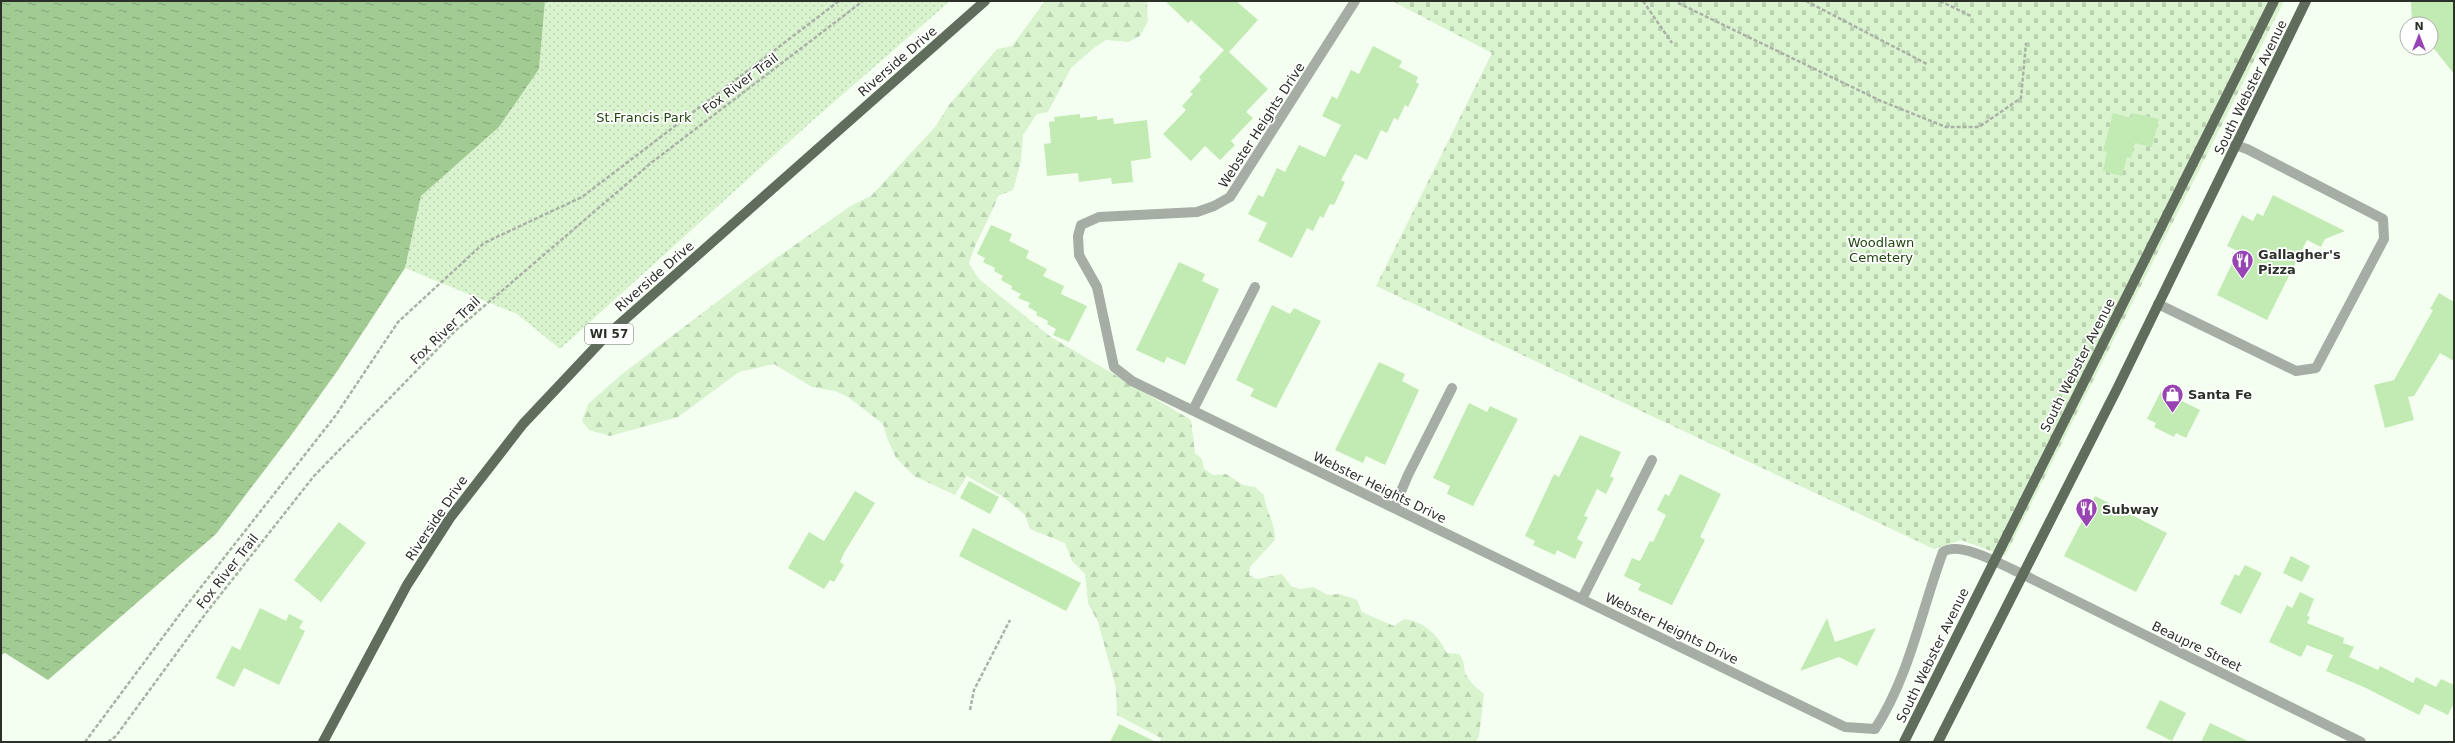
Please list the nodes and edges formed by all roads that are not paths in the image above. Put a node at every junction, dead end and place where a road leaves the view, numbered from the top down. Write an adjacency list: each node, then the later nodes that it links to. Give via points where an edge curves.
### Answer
1 (985, 1): 15 (main road, Riverside Drive / WI 57, via 605,337 523,424 450,518 407,585)
2 (1356, 1): 9 (street, Webster Heights Drive, via 1230,197 1196,212 1099,217 1081,226 1078,236 1080,255 1097,287 1114,367 1132,381)
3 (2274, 1): 12 (main road, South Webster Avenue)
4 (2306, 1): 5 (main road, South Webster Avenue)
5 (2235, 146): 7 (main road, South Webster Avenue); 7 (street, via 2248,149 2383,219 2384,239 2316,368 2296,371)
6 (1255, 287): 9 (street)
7 (2158, 304): 13 (main road, South Webster Avenue)
8 (1452, 388): 11 (street)
9 (1192, 410): 11 (street, Webster Heights Drive)
10 (1652, 460): 14 (street)
11 (1394, 508): 14 (street, Webster Heights Drive)
12 (1993, 561): 13 (street, Webster Heights Drive); 14 (street, Webster Heights Drive, via 1968,550 1948,549 1943,552 1908,662 1875,729 1845,727); 16 (main road, South Webster Avenue)
13 (2022, 574): 17 (main road, South Webster Avenue); 18 (street, Beaupre Street)
14 (1582, 599)
15 (323, 742)
16 (1904, 742)
17 (1938, 742)
18 (2361, 742)

